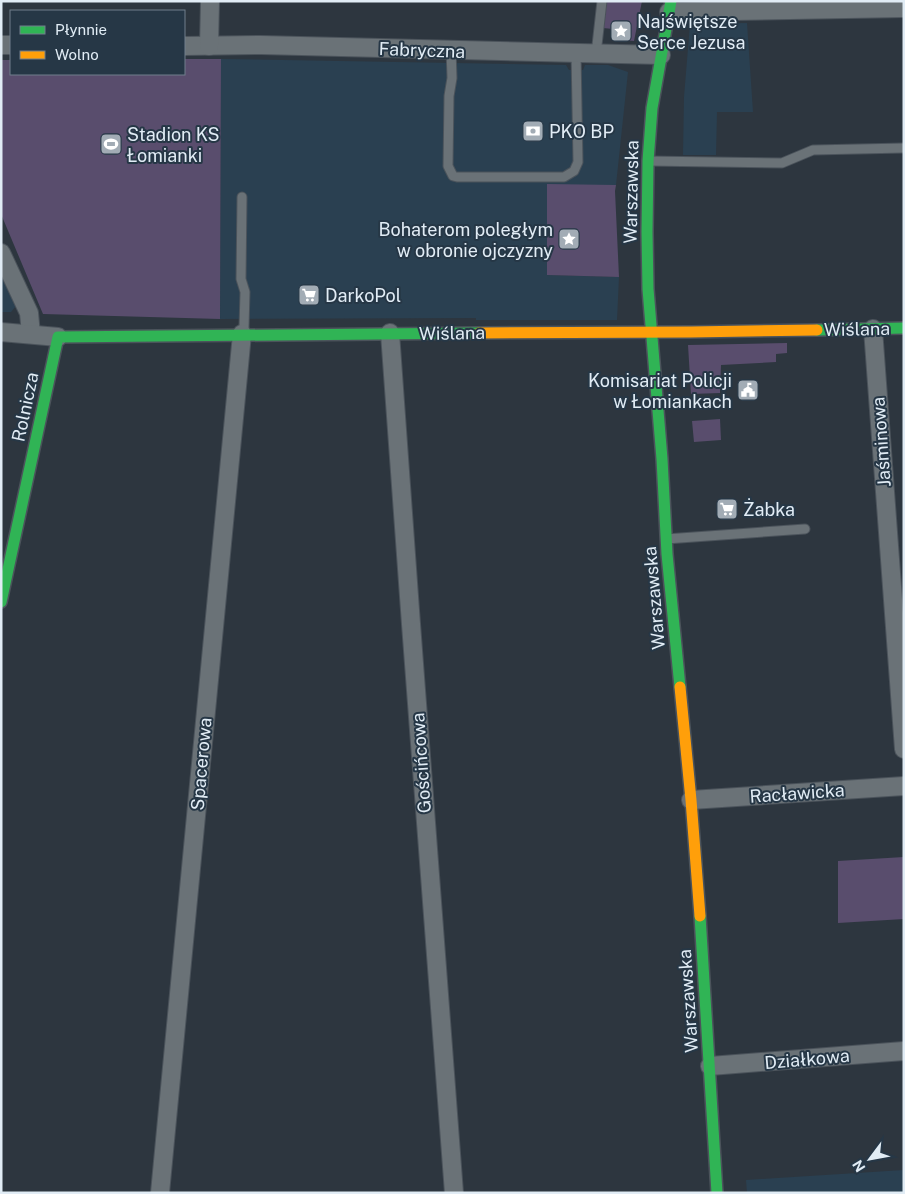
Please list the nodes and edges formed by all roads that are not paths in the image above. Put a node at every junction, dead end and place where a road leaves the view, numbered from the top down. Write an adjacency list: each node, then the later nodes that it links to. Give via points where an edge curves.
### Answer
1 (210, 1): 6 (street)
2 (602, 1): 9 (lane)
3 (670, 6): 4 (street); 10 (street, Warszawska)
4 (904, 8)
5 (185, 46): 6 (street, Fabryczna)
6 (209, 46): 7 (street, Fabryczna)
7 (451, 50): 8 (street, Fabryczna); 8 (lane, via 448,166 457,178 564,177 574,172 578,162)
8 (576, 53): 9 (street, Fabryczna)
9 (596, 54): 10 (street, Fabryczna)
10 (661, 55): 12 (street, Warszawska)
11 (904, 148): 12 (lane, via 813,150 782,163)
12 (648, 161): 18 (street, Warszawska, via 648,289)
13 (242, 197): 20 (lane, via 240,279 245,292)
14 (1, 253): 19 (street, via 29,313)
15 (904, 328): 16 (street, Wiślana)
16 (873, 329): 18 (street, Wiślana); 25 (street, Jaśminowa)
17 (1, 332): 19 (street, Wiślana)
18 (652, 332): 21 (street, Wiślana); 24 (street, Warszawska)
19 (32, 334): 22 (street, Wiślana)
20 (242, 334): 21 (street, Wiślana); 22 (street, Wiślana); 33 (street, Spacerowa)
21 (390, 334): 34 (street, Gościńcowa)
22 (58, 337): 26 (street, Rolnicza)
23 (804, 529): 24 (lane)
24 (666, 539): 30 (street, Warszawska)
25 (896, 554): 27 (street, Jaśminowa)
26 (1, 602)
27 (902, 701): 28 (street, Jaśminowa)
28 (904, 749)
29 (904, 786): 30 (street, Racławicka)
30 (691, 800): 32 (street, Warszawska)
31 (904, 1051): 32 (street, Działkowa)
32 (710, 1066): 35 (street, Warszawska)
33 (160, 1193)
34 (454, 1193)
35 (717, 1193)

